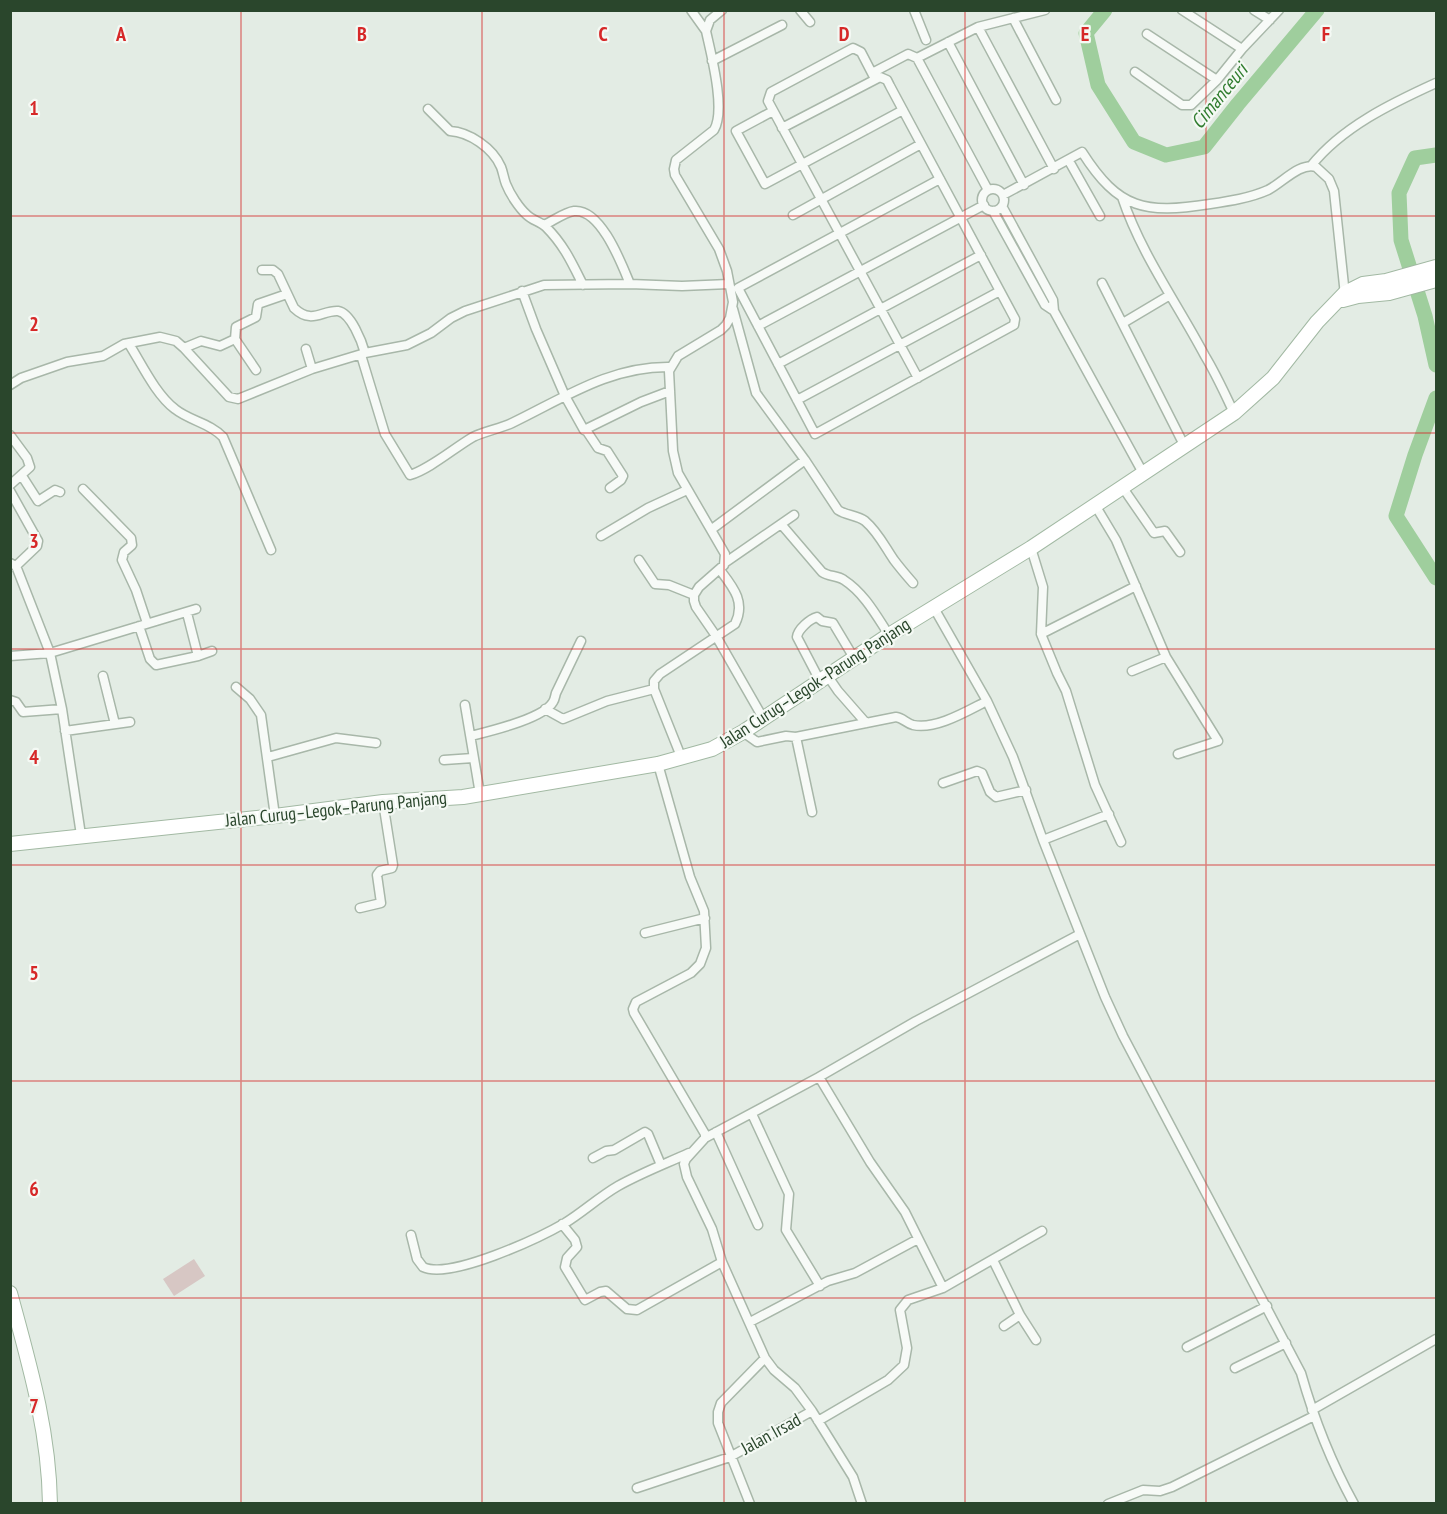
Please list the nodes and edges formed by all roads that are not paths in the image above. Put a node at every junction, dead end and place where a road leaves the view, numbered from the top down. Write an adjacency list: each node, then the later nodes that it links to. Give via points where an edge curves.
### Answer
1 (691, 10): 14 (street)
2 (722, 10): 14 (street, via 710,20)
3 (800, 10): 11 (street)
4 (914, 10): 16 (street)
5 (1045, 10): 9 (street)
6 (1182, 10): 18 (street)
7 (1254, 10): 10 (street)
8 (1279, 10): 10 (street)
9 (1013, 18): 13 (street); 25 (street)
10 (1270, 20): 18 (street)
11 (810, 22)
12 (782, 25): 20 (street)
13 (978, 27): 17 (street); 34 (street)
14 (706, 31): 20 (street)
15 (1147, 34): 23 (street)
16 (926, 40)
17 (948, 42): 19 (street); 36 (street)
18 (1242, 49): 23 (street)
19 (917, 58): 22 (street, via 908,54); 37 (street)
20 (712, 61): 57 (street, via 719,108 717,124 676,160 674,169 719,249)
21 (1136, 72): 23 (street, via 1186,106)
22 (873, 76): 27 (street, via 887,80); 28 (street, via 861,52 853,48 771,92 768,101); 29 (street)
23 (1217, 80)
24 (1437, 83): 33 (street, via 1358,124 1326,148)
25 (1056, 100)
26 (428, 109): 47 (street, via 450,131 468,135 491,153 527,216)
27 (903, 110): 30 (street); 32 (street)
28 (773, 111): 29 (street); 32 (street, via 736,131 765,184)
29 (782, 128): 32 (street)
30 (921, 144): 35 (street); 40 (street)
31 (1068, 161): 34 (street); 39 (street, via 1082,152 1098,176); 45 (street)
32 (802, 165): 40 (street)
33 (1311, 166): 39 (street, via 1267,190 1236,200 1152,208); 63 (street, via 1324,174 1334,191)
34 (1054, 169): 36 (street)
35 (940, 179): 46 (street); 48 (street)
36 (1024, 185): 38 (street)
37 (988, 190): 38 (street, via 997,189); 41 (street, via 983,195)
38 (1003, 195): 42 (street)
39 (1122, 197): 62 (street, via 1143,248)
40 (821, 199): 44 (street); 48 (street)
41 (984, 205): 43 (street); 46 (street)
42 (1002, 206): 43 (street); 66 (street, via 1053,300)
43 (993, 211): 66 (street, via 1045,305)
44 (793, 214)
45 (1100, 216)
46 (961, 218): 49 (street); 52 (street)
47 (544, 225): 56 (street, via 573,210 589,215 611,241); 58 (street, via 567,252)
48 (840, 233): 52 (street); 68 (street, via 738,288)
49 (981, 255): 60 (street); 64 (street)
50 (1437, 267): 53 (main road)
51 (262, 270): 61 (street, via 276,272)
52 (860, 272): 64 (street); 68 (street)
53 (1414, 280): 54 (main road); 63 (main road, Jalan Curug–Legok–Parung Panjang, via 1388,287 1363,284)
54 (1437, 280)
55 (1102, 283): 67 (street)
56 (630, 284): 57 (street); 58 (street)
57 (729, 284): 65 (street)
58 (583, 285): 59 (street, via 544,285)
59 (522, 291): 74 (street, via 465,311 407,345); 82 (street)
60 (1000, 291): 71 (street); 79 (street, via 1016,319 1014,325)
61 (287, 294): 69 (street, via 258,304 255,317 235,329); 74 (street, via 294,308 308,316 335,311 346,315 357,332)
62 (1170, 295): 67 (street); 84 (street)
63 (1343, 297): 84 (main road, Jalan Curug–Legok–Parung Panjang, via 1317,322 1273,378)
64 (880, 308): 71 (street); 75 (street)
65 (732, 309): 76 (street, via 721,330 678,356); 88 (street, via 756,393)
66 (1054, 311): 89 (street)
67 (1123, 323): 87 (street)
68 (758, 326): 75 (street)
69 (235, 339): 72 (street, via 215,346 204,341); 78 (street)
70 (129, 344): 72 (street, via 160,337 176,341); 80 (street, via 103,356 67,362); 103 (street, via 169,404 223,437)
71 (900, 344): 79 (street); 83 (street)
72 (184, 348): 77 (street, via 235,399)
73 (306, 349): 77 (street)
74 (363, 354): 77 (street); 82 (street, via 385,434 410,475 477,435 514,422)
75 (778, 364): 83 (street)
76 (670, 366): 81 (street); 82 (street, via 607,376)
77 (312, 369)
78 (256, 370)
79 (918, 378): 83 (street, via 815,434)
80 (10, 385)
81 (670, 391): 85 (street); 95 (street, via 673,451)
82 (565, 396): 85 (street)
83 (797, 400)
84 (1234, 413): 87 (main road, Jalan Curug–Legok–Parung Panjang)
85 (586, 430): 92 (street, via 598,448 607,451 623,478)
86 (12, 440): 90 (street, via 29,463 29,470)
87 (1185, 447): 89 (main road, Jalan Curug–Legok–Parung Panjang)
88 (805, 460): 100 (street); 109 (street, via 838,510 868,524)
89 (1143, 473): 93 (main road, Jalan Curug–Legok–Parung Panjang)
90 (22, 476): 91 (street); 96 (street, via 38,501 55,490)
91 (11, 485): 107 (street, via 38,541 37,546)
92 (610, 488)
93 (1123, 488): 97 (main road, Jalan Curug–Legok–Parung Panjang); 104 (street, via 1152,532 1165,531)
94 (83, 489): 113 (street, via 131,538 132,545 122,560 136,590)
95 (687, 489): 100 (street); 101 (street)
96 (60, 492)
97 (1095, 505): 102 (main road, Jalan Curug–Legok–Parung Panjang); 110 (street)
98 (794, 515): 99 (street)
99 (781, 524): 106 (street); 115 (street, via 822,572 843,579 866,600)
100 (712, 529): 106 (street)
101 (601, 536)
102 (1031, 548): 112 (main road, Jalan Curug–Legok–Parung Panjang); 114 (street, via 1043,587)
103 (271, 550)
104 (1180, 552)
105 (639, 560): 111 (street, via 655,584 669,585)
106 (726, 562): 108 (street)
107 (13, 564): 119 (street)
108 (720, 570): 111 (street); 116 (street, via 740,605 735,624)
109 (913, 583)
110 (1136, 586): 114 (street); 122 (street)
111 (694, 596): 116 (street, via 696,607)
112 (934, 608): 115 (main road, Jalan Curug–Legok–Parung Panjang); 130 (street)
113 (143, 625): 119 (street); 121 (street, via 150,659 156,665); 121 (street, via 192,611)
114 (1041, 634): 154 (street, via 1066,691 1091,775)
115 (889, 635): 123 (main road, Jalan Curug–Legok–Parung Panjang)
116 (716, 636): 128 (street, via 660,674); 134 (street)
117 (581, 641): 133 (street, via 554,701)
118 (212, 651): 121 (street)
119 (50, 652): 120 (street); 132 (street)
120 (10, 656)
121 (198, 656)
122 (1166, 657): 124 (street); 143 (street, via 1218,741)
123 (854, 658): 126 (main road, Jalan Curug–Legok–Parung Panjang); 126 (street, via 833,623 814,617 797,638)
124 (1132, 671)
125 (103, 676): 136 (street)
126 (824, 678): 134 (main road, Jalan Curug–Legok–Parung Panjang); 137 (street)
127 (236, 687): 144 (street, via 261,715)
128 (654, 689): 133 (street, via 607,701 563,719); 146 (street)
129 (10, 700): 132 (street, via 22,712)
130 (987, 701): 137 (street, via 938,723 912,725 896,717); 150 (street)
131 (465, 705): 140 (street)
132 (62, 709): 138 (street)
133 (545, 709): 140 (street, via 516,724)
134 (763, 718): 139 (main road, Jalan Curug–Legok–Parung Panjang)
135 (130, 722): 136 (street)
136 (115, 723): 138 (street)
137 (866, 723): 141 (street)
138 (65, 731): 156 (street)
139 (743, 732): 141 (street, via 757,742); 146 (main road, Jalan Curug–Legok–Parung Panjang)
140 (471, 736): 145 (street)
141 (796, 737): 153 (street)
142 (376, 743): 144 (street, via 336,738)
143 (1178, 754)
144 (268, 757): 155 (street)
145 (473, 758): 147 (street); 151 (street)
146 (682, 759): 148 (main road, Jalan Curug–Legok–Parung Panjang)
147 (444, 760)
148 (658, 764): 151 (main road, Jalan Curug–Legok–Parung Panjang); 161 (street)
149 (943, 783): 150 (street, via 979,771 996,797)
150 (1026, 790): 157 (street)
151 (480, 794): 152 (main road, Jalan Curug–Legok–Parung Panjang)
152 (383, 802): 155 (main road, Jalan Curug–Legok–Parung Panjang); 160 (street, via 393,865 377,875 381,903)
153 (812, 812)
154 (1109, 814): 157 (street); 158 (street)
155 (275, 816): 156 (main road, Jalan Curug–Legok–Parung Panjang)
156 (81, 835): 159 (main road, Jalan Curug–Legok–Parung Panjang)
157 (1043, 840): 163 (street)
158 (1121, 842)
159 (10, 843)
160 (360, 908)
161 (705, 918): 162 (street); 167 (street, via 706,948 700,964 636,1002 633,1009)
162 (645, 933)
163 (1080, 934): 164 (street); 181 (street, via 1123,1036)
164 (819, 1077): 165 (street); 175 (street)
165 (752, 1114): 166 (street); 178 (street, via 789,1194 786,1230)
166 (716, 1132): 167 (street); 172 (street)
167 (705, 1138): 168 (street)
168 (689, 1153): 170 (street); 177 (street, via 684,1164 687,1177 712,1228)
169 (593, 1158): 170 (street, via 645,1132)
170 (662, 1165): 171 (street, via 615,1188)
171 (562, 1224): 174 (street, via 480,1262 442,1271 420,1264); 177 (street, via 575,1240 576,1248 567,1258 566,1270 585,1300 606,1291 627,1310 637,1310)
172 (758, 1225)
173 (1042, 1231): 176 (street)
174 (411, 1235)
175 (918, 1239): 178 (street, via 855,1273); 179 (street)
176 (993, 1260): 179 (street); 182 (street)
177 (722, 1262): 183 (street)
178 (820, 1286): 183 (street)
179 (943, 1288): 193 (street, via 908,1300 900,1310 908,1348 906,1361 897,1374)
180 (10, 1293): 196 (main road, via 38,1392)
181 (1267, 1306): 187 (street); 188 (street)
182 (1020, 1315): 184 (street); 186 (street)
183 (750, 1322): 189 (street)
184 (1004, 1326)
185 (1437, 1339): 192 (street)
186 (1036, 1340)
187 (1286, 1343): 190 (street); 192 (street, via 1301,1373)
188 (1187, 1347)
189 (765, 1358): 191 (street); 194 (street, via 717,1412)
190 (1235, 1368)
191 (812, 1412): 193 (street); 194 (street, Jalan Irsad)
192 (1313, 1413): 199 (street, via 1172,1487 1143,1490); 200 (street)
193 (818, 1421): 198 (street, via 854,1477)
194 (730, 1457): 195 (street, Jalan Irsad); 197 (street)
195 (638, 1488)
196 (50, 1503)
197 (750, 1503)
198 (862, 1503)
199 (1108, 1503)
200 (1354, 1503)

